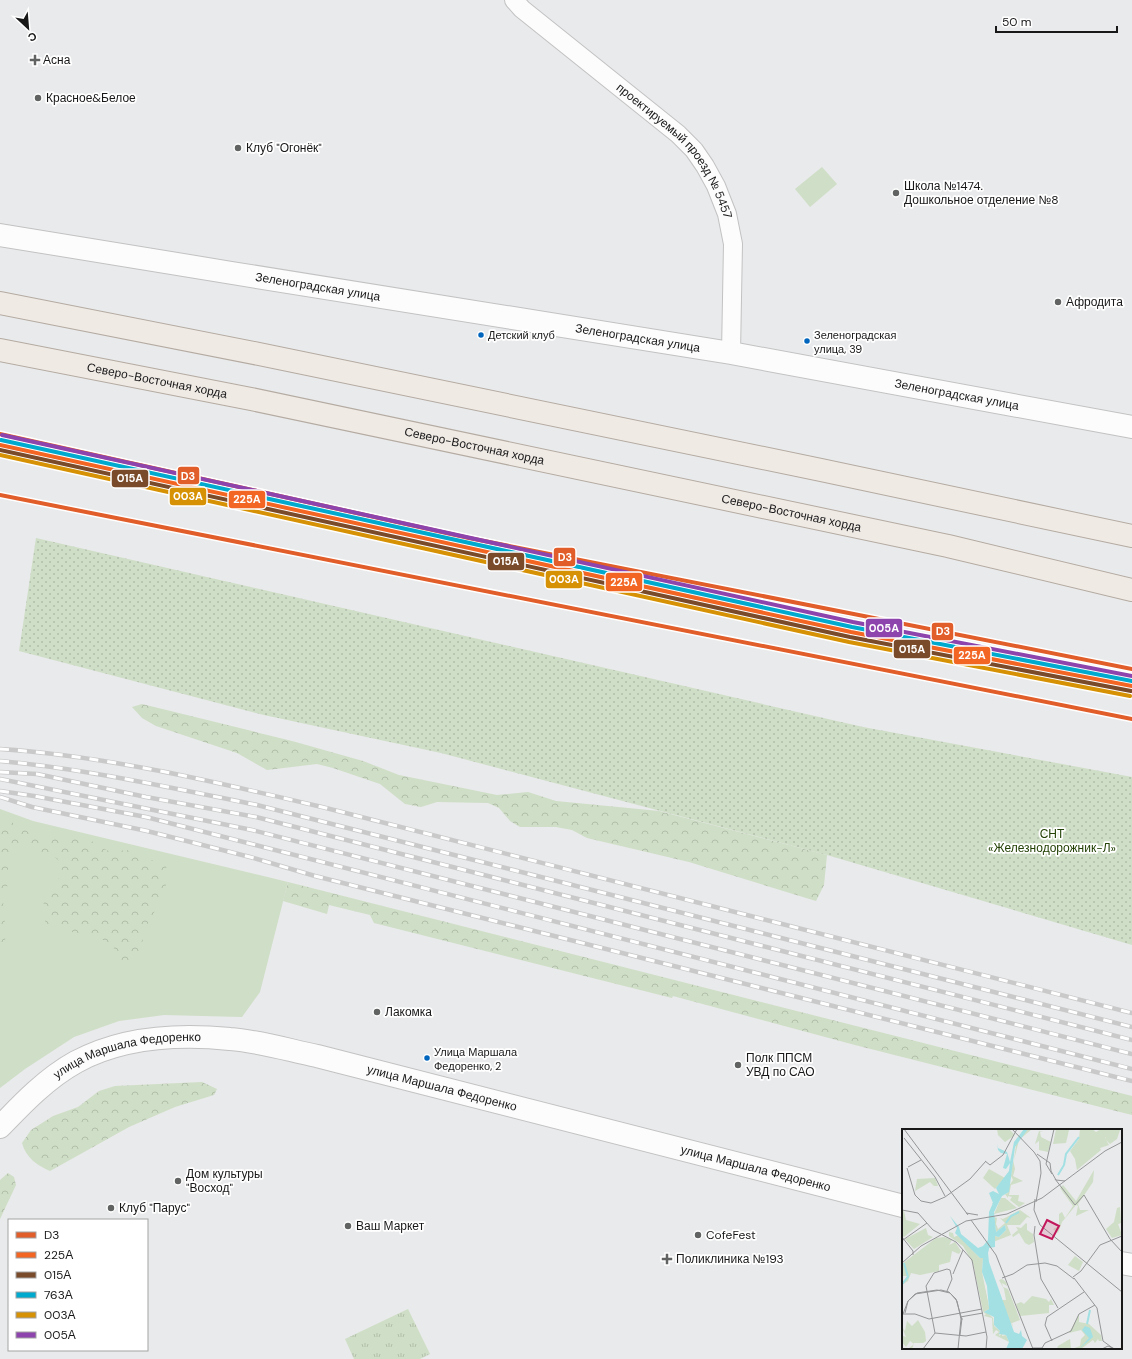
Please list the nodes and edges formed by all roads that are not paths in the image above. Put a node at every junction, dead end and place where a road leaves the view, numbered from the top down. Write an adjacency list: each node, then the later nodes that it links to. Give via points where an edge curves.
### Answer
1 (514, 0): 5 (street, проектируемый проезд № 5457, via 678,134 705,166 727,214 733,244)
2 (0, 235): 5 (street, Зеленоградская улица)
3 (0, 303): 7 (main road, via 259,354)
4 (0, 350): 8 (main road, Северо-Восточная хорда, via 251,399 948,546)
5 (731, 353): 6 (street, Зеленоградская улица)
6 (1132, 427)
7 (1132, 536)
8 (1132, 590)
9 (0, 1127): 10 (street, улица Маршала Федоренко, via 60,1072 93,1054 139,1041 165,1038 231,1039 324,1058)
10 (902, 1206)
11 (1122, 1262): 12 (street)
12 (1132, 1265)

